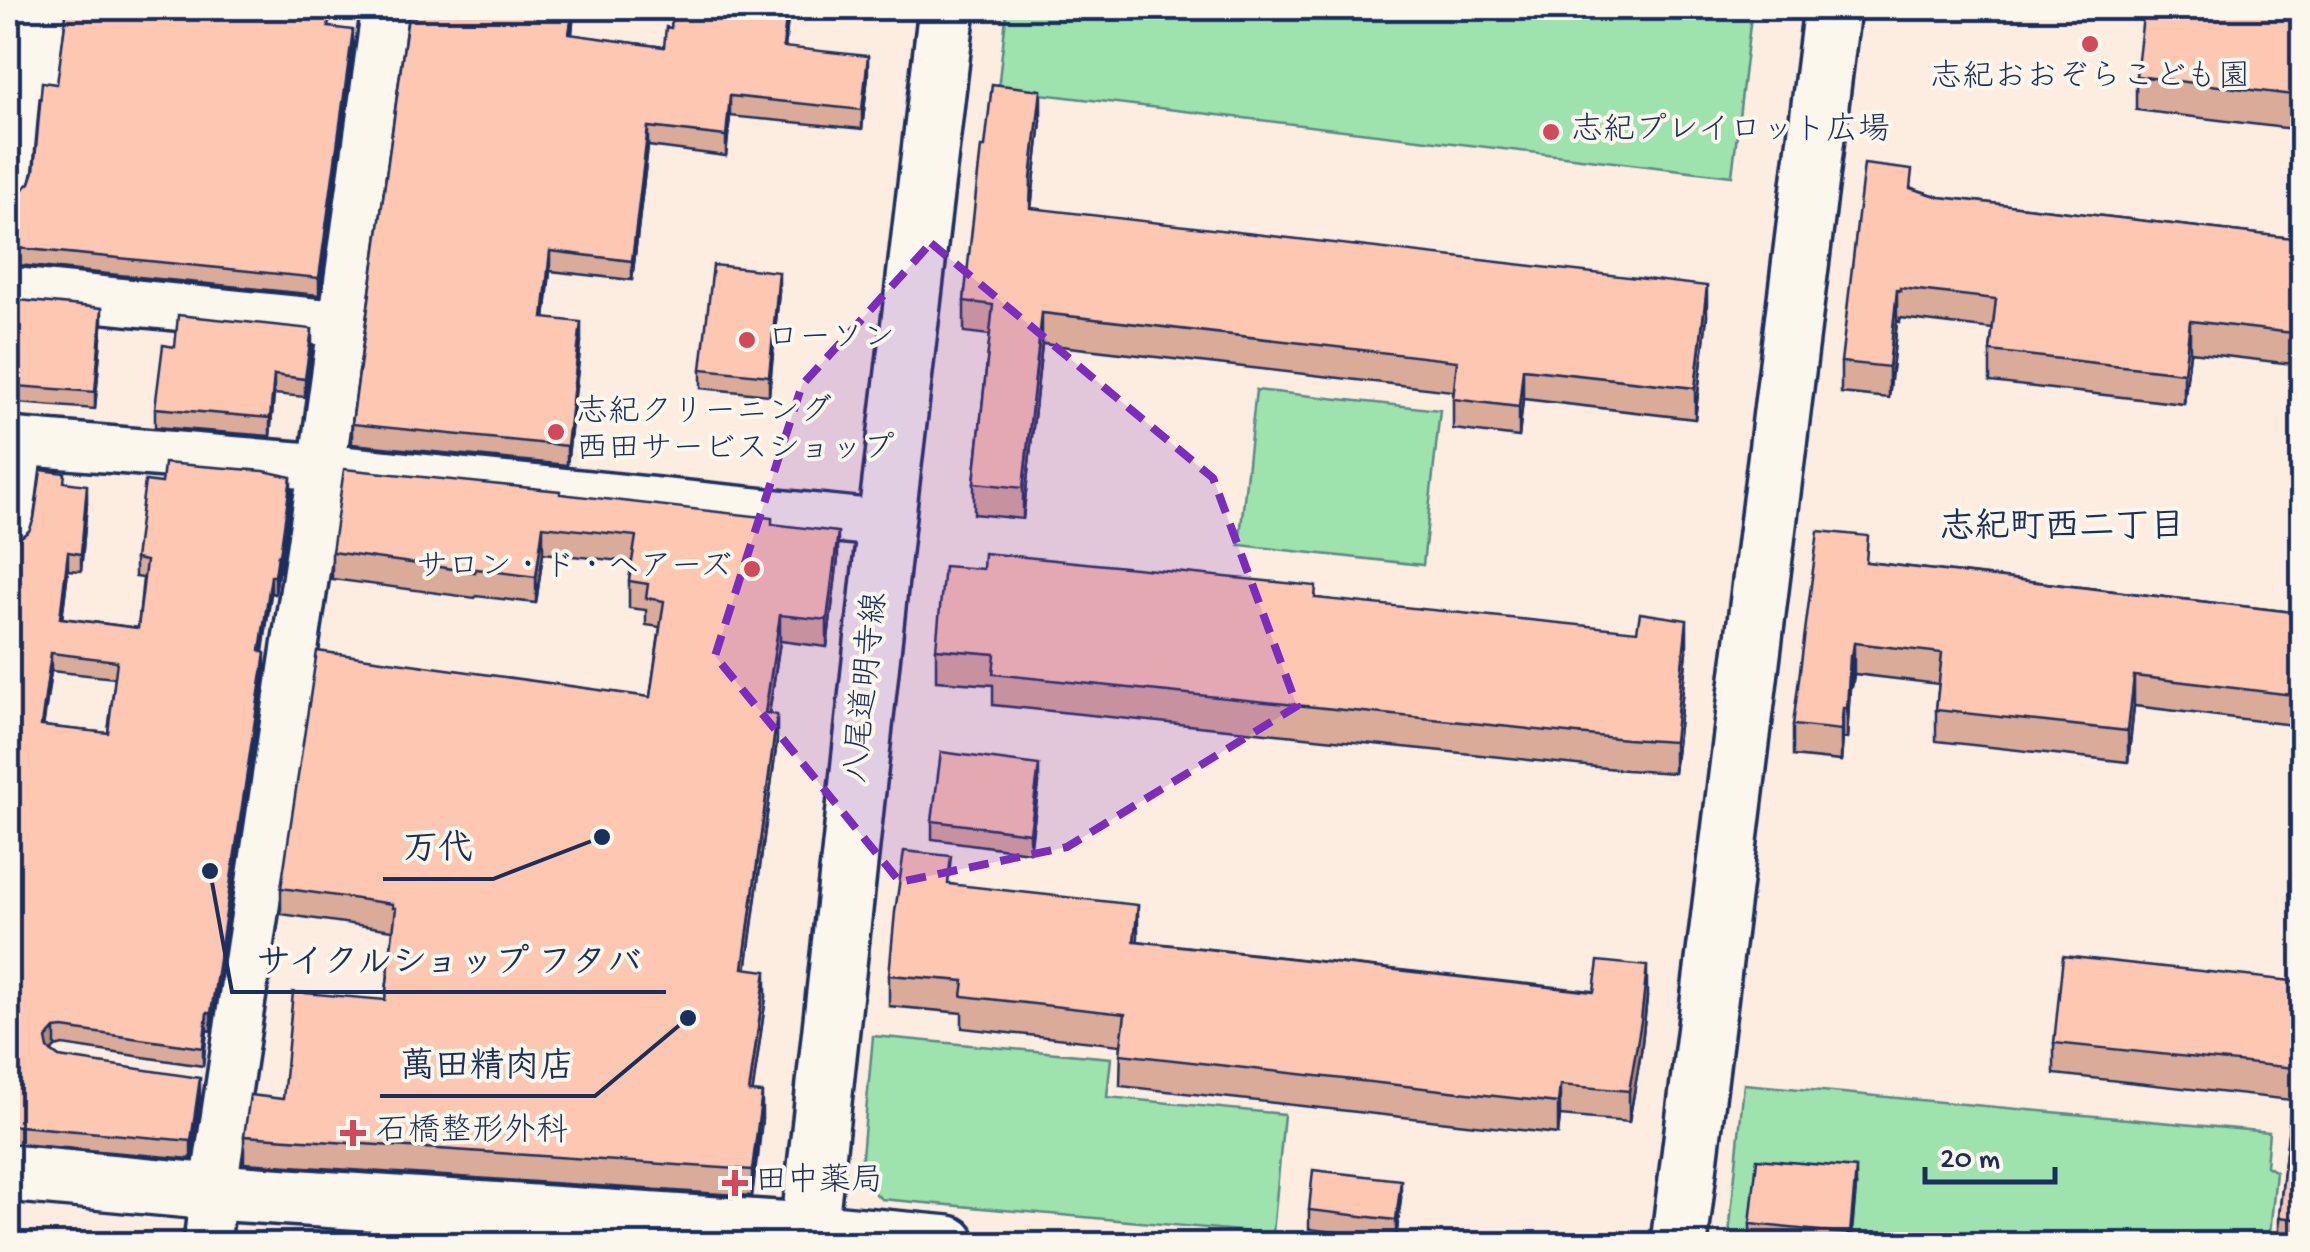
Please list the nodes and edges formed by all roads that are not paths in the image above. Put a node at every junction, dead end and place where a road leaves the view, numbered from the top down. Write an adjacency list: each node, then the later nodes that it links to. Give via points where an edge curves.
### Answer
1 (43, 8): 5 (street, via 35,75 18,73)
2 (385, 8): 7 (street)
3 (947, 8): 10 (street, 八尾道明寺線)
4 (1832, 8): 17 (street)
5 (8, 186)
6 (8, 290): 7 (street)
7 (342, 324): 9 (street)
8 (14, 441): 9 (street); 11 (street)
9 (322, 467): 10 (street); 13 (street)
10 (886, 524): 14 (street, 八尾道明寺線)
11 (8, 533)
12 (8, 1174): 13 (street)
13 (213, 1192): 14 (street); 15 (street)
14 (809, 1231): 16 (street)
15 (207, 1244)
16 (948, 1244)
17 (1678, 1244)

